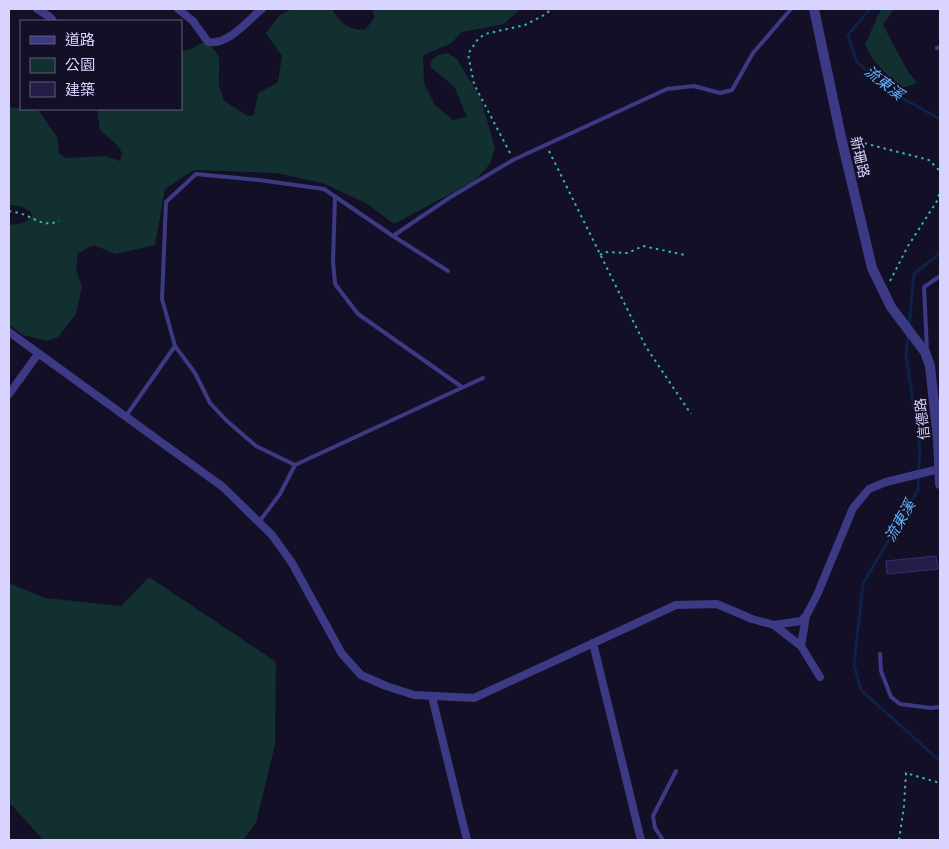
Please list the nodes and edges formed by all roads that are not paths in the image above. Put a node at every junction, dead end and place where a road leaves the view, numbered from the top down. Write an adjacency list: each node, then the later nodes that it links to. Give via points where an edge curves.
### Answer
1 (37, 9): 6 (street)
2 (178, 9): 3 (street, via 194,21 208,42 215,43 226,40)
3 (262, 9)
4 (792, 9): 8 (lane, via 753,54 732,90 720,92 694,86 667,89 513,160)
5 (814, 9): 14 (street, 新珊路, via 872,268 891,307)
6 (52, 20)
7 (334, 197): 8 (lane); 12 (lane, via 324,189 196,174 166,202 162,299); 16 (lane, via 335,284 358,314)
8 (393, 236): 9 (lane)
9 (448, 271)
10 (940, 276): 14 (lane, via 924,287)
11 (9, 332): 13 (street)
12 (175, 346): 18 (lane); 20 (lane, via 210,403 227,420 256,446)
13 (38, 354): 17 (street); 18 (street)
14 (926, 355): 19 (street, 信德路)
15 (483, 378): 16 (lane)
16 (462, 387): 20 (lane)
17 (9, 394)
18 (125, 417): 23 (street, via 224,487)
19 (939, 439): 21 (street, 信德路)
20 (295, 465): 23 (lane)
21 (935, 470): 22 (street, 信德路); 24 (street, via 869,489 854,508)
22 (940, 484)
23 (260, 522): 30 (street, via 292,563 342,654 361,675 414,695)
24 (806, 616): 25 (street, via 801,621); 27 (street)
25 (774, 625): 26 (street, via 717,604 676,605); 27 (street)
26 (592, 644): 30 (street, via 474,698); 34 (street)
27 (801, 646): 29 (street)
28 (880, 654): 31 (lane, via 881,671 891,697 900,704)
29 (820, 678)
30 (432, 697): 33 (street)
31 (940, 706)
32 (676, 771): 35 (lane, via 652,816)
33 (467, 840)
34 (641, 840)
35 (663, 840)

